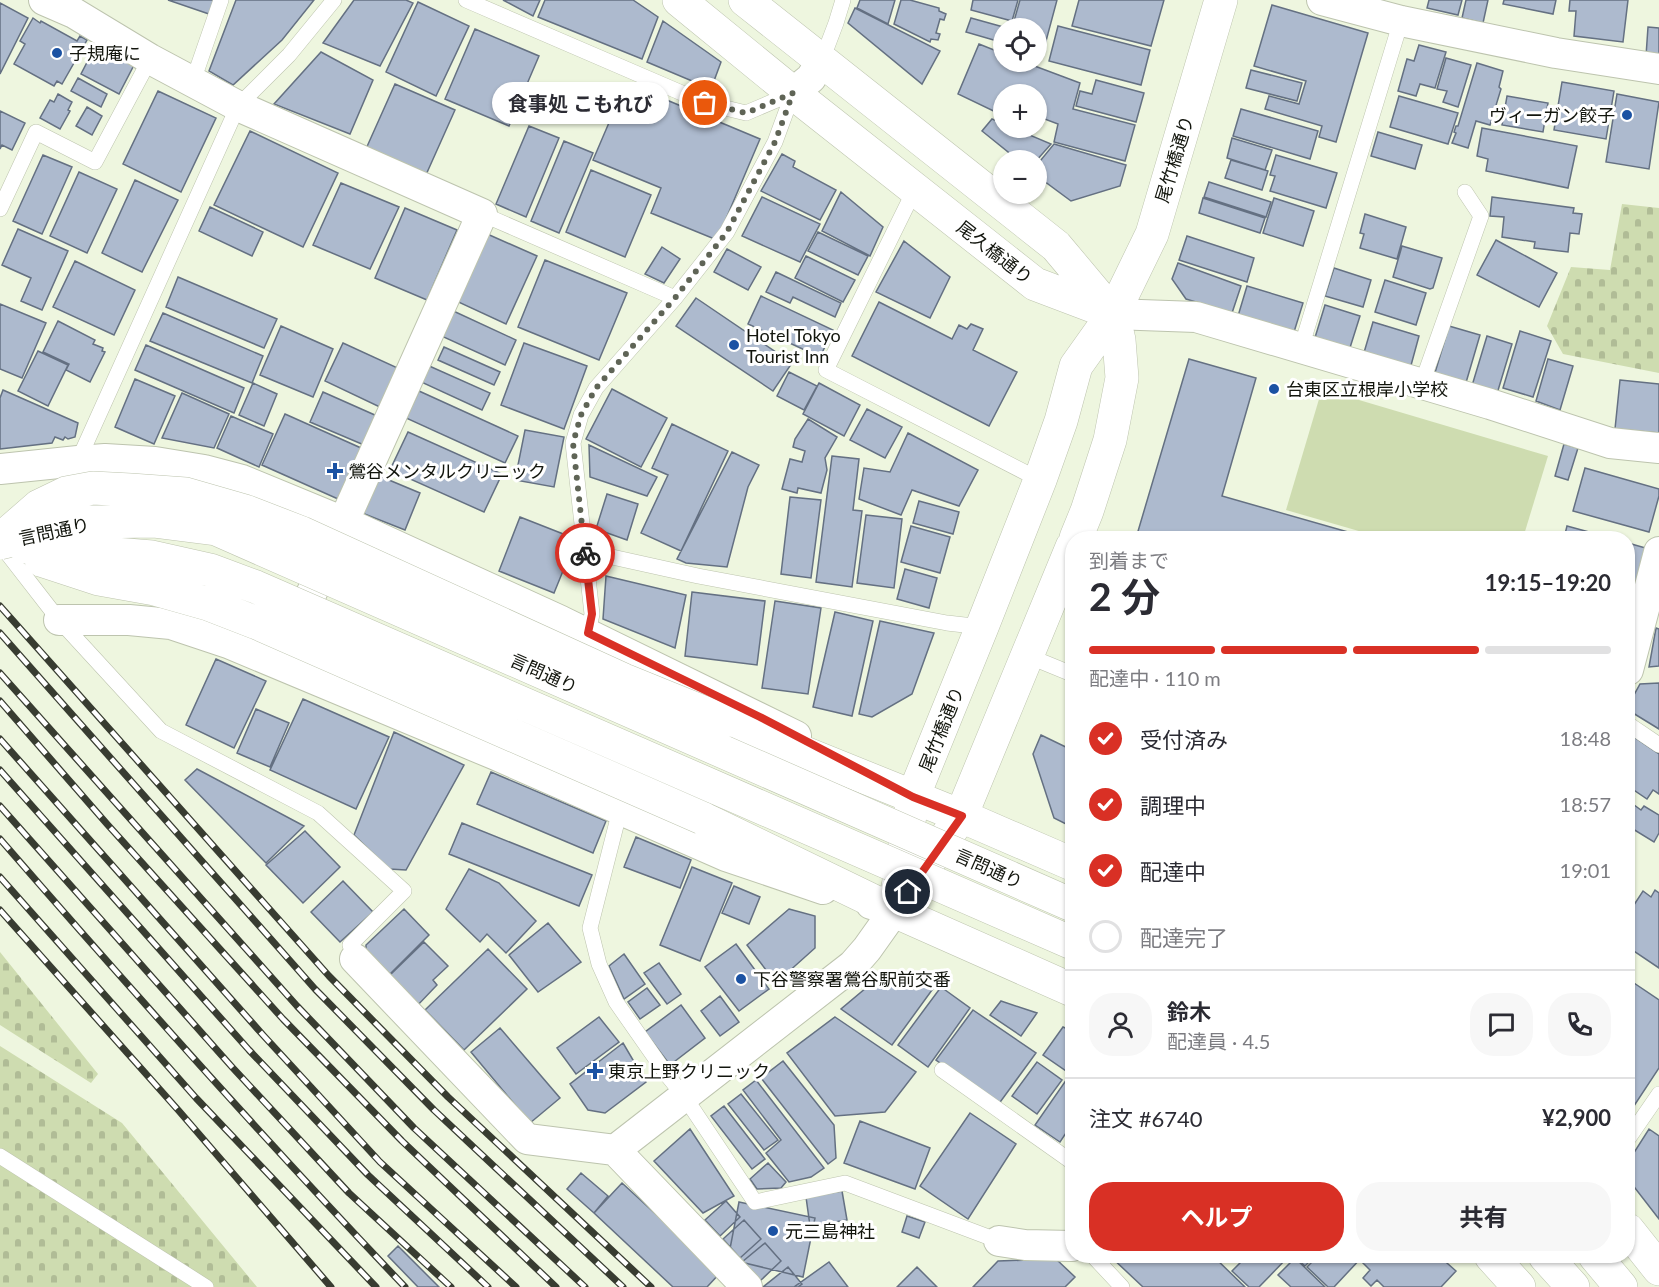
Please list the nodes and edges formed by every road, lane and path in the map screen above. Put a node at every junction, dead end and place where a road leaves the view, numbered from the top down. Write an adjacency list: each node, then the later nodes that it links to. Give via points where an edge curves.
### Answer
1 (44, 0): 11 (street, via 74,13)
2 (221, 0): 14 (lane)
3 (334, 0): 16 (lane, via 289,55)
4 (466, 0): 15 (lane, via 705,103 746,113)
5 (679, 0): 15 (main road, 尾久橋通り)
6 (745, 0): 12 (main road)
7 (843, 0): 12 (lane)
8 (1221, 0): 22 (main road, 尾竹橋通り, via 1152,234)
9 (1322, 0): 10 (street)
10 (1401, 21): 13 (street, via 1556,54); 23 (lane)
11 (150, 59): 14 (street); 19 (lane, via 95,162 36,132)
12 (822, 60): 15 (street, via 812,78); 22 (main road, via 1056,246)
13 (1659, 69)
14 (192, 81): 16 (street)
15 (793, 93): 17 (main road, 尾久橋通り); 21 (lane, via 775,142 727,232)
16 (238, 106): 20 (street); 26 (lane)
17 (915, 189): 22 (main road, 尾久橋通り, via 1035,284); 28 (lane, via 826,370)
18 (1465, 192): 24 (lane, via 1481,216)
19 (0, 210)
20 (482, 214): 21 (lane); 29 (street)
21 (675, 298): 32 (lane, via 596,388 581,415 573,443)
22 (1113, 314): 23 (street, via 1196,317); 28 (main road, 尾竹橋通り, via 1076,366); 30 (main road, via 1122,378 1110,440)
23 (1301, 348): 24 (street)
24 (1422, 383): 25 (street, via 1610,443)
25 (1659, 448)
26 (78, 461): 27 (street); 29 (street, via 155,462 204,470 242,480)
27 (0, 469)
28 (1040, 480): 36 (main road, 尾竹橋通り)
29 (344, 522): 37 (street); 40 (street)
30 (1079, 531)
31 (0, 543): 35 (lane); 44 (main road, bridge, via 39,506 66,493 93,489 186,494 302,533 624,680); 48 (main road, 言問通り, bridge, via 87,522 153,520 216,530); 49 (main road, bridge, via 99,579 155,589 257,623 702,818); 50 (main road, 言問通り, bridge, via 152,557 210,570 256,587)
32 (585, 551): 36 (lane, via 698,576); 37 (lane, via 592,614)
33 (1659, 552): 38 (street)
34 (1065, 565): 39 (main road)
35 (59, 620): 40 (street, via 171,624); 51 (lane, via 160,731 318,813 404,891 350,945)
36 (982, 627): 44 (main road, 尾竹橋通り)
37 (588, 633): 44 (street)
38 (1635, 643)
39 (1028, 656): 41 (lane); 46 (main road)
40 (279, 664): 45 (street)
41 (1065, 671)
42 (1635, 729): 43 (lane)
43 (1659, 745)
44 (913, 797): 46 (main road); 49 (main road, 尾竹橋通り)
45 (620, 810): 49 (street, via 726,856); 55 (lane, via 590,928 599,964 616,1002)
46 (962, 816): 47 (main road); 49 (main road)
47 (1065, 861)
48 (1065, 901)
49 (894, 911): 52 (main road); 55 (street, via 853,965)
50 (1065, 940)
51 (355, 959): 57 (street, via 527,1139)
52 (1065, 987)
53 (942, 1070): 59 (lane)
54 (1659, 1094): 56 (lane)
55 (684, 1096): 57 (street); 61 (lane, via 755,1202 845,1184)
56 (1635, 1129)
57 (615, 1150): 69 (street)
58 (0, 1156): 68 (lane)
59 (1065, 1157)
60 (1635, 1239): 67 (main road)
61 (999, 1241): 62 (street)
62 (1065, 1246)
63 (1100, 1263): 70 (lane)
64 (1497, 1263): 71 (main road)
65 (1551, 1263): 72 (main road)
66 (1601, 1263): 73 (main road)
67 (1659, 1269)
68 (206, 1287)
69 (747, 1287)
70 (1122, 1287)
71 (1519, 1287)
72 (1573, 1287)
73 (1621, 1287)

